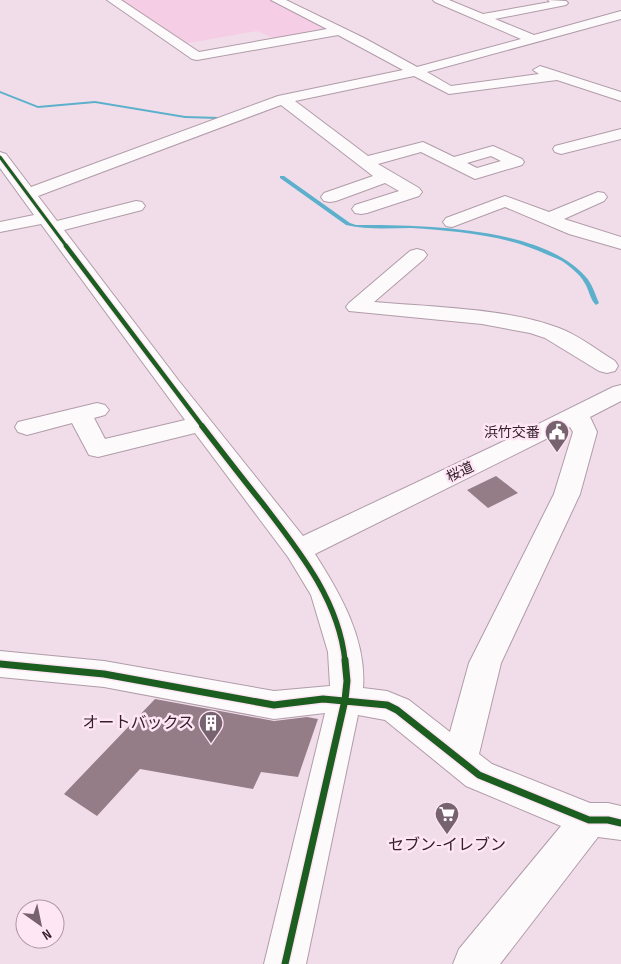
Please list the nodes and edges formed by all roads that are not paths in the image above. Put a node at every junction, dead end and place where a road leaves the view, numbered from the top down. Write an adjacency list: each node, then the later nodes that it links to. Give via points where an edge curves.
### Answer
1 (113, 0): 7 (street, via 197,56)
2 (277, 0): 7 (street)
3 (439, 0): 6 (street)
4 (554, 0): 6 (street, via 562,3)
5 (621, 15): 8 (street)
6 (482, 18): 8 (street)
7 (339, 31): 12 (street)
8 (534, 40): 9 (street)
9 (490, 52): 10 (street); 12 (street)
10 (506, 58)
11 (523, 64): 13 (street)
12 (414, 72): 13 (street, via 454,91); 17 (street)
13 (557, 76): 15 (street)
14 (614, 79): 15 (street)
15 (592, 88): 16 (street)
16 (621, 97)
17 (283, 99): 21 (street); 24 (street)
18 (621, 134): 19 (street)
19 (561, 149)
20 (0, 157): 24 (street)
21 (365, 162): 22 (street, via 418,144); 23 (street)
22 (453, 162)
23 (386, 177): 25 (street); 28 (street, via 419,196)
24 (28, 194): 31 (street)
25 (330, 197)
26 (598, 197): 29 (street)
27 (136, 206): 31 (street)
28 (361, 209)
29 (549, 219): 30 (street, via 505,201); 33 (street)
30 (452, 222)
31 (49, 223): 32 (street); 38 (street)
32 (0, 227)
33 (621, 242)
34 (417, 255): 35 (street, via 356,307 482,318 533,327 553,333)
35 (607, 366)
36 (621, 392): 37 (street, 桜道)
37 (576, 414): 40 (street, 桜道); 43 (street, via 585,432 567,494 485,663)
38 (201, 424): 39 (street, via 98,449 89,412); 40 (street)
39 (27, 428)
40 (298, 550): 42 (street, via 325,594 336,624 344,652)
41 (0, 664): 42 (street, via 104,674 274,705)
42 (346, 700): 43 (street, via 387,705 397,710); 45 (street)
43 (460, 761): 44 (street, via 479,775)
44 (610, 817): 46 (street)
45 (285, 964)
46 (474, 964)

